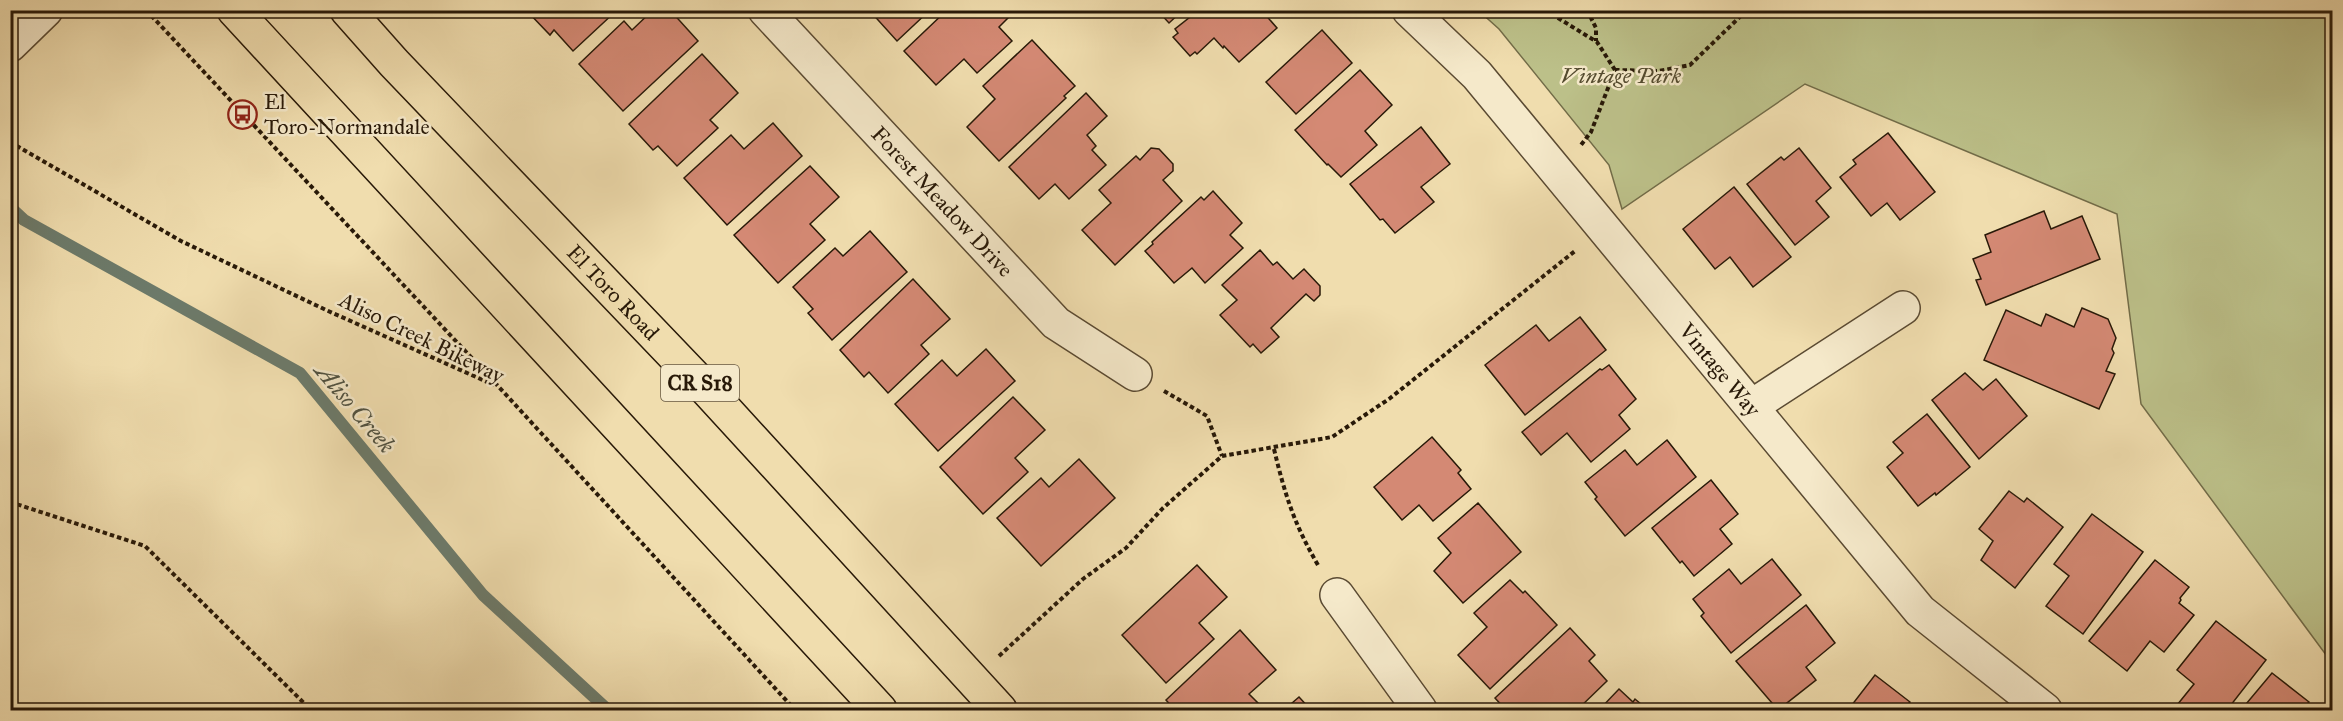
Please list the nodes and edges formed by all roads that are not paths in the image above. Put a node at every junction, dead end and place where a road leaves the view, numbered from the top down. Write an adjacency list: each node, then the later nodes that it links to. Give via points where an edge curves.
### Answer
1 (46, 10): 6 (street)
2 (234, 10): 11 (main road)
3 (347, 10): 12 (main road, El Toro Road / CR S18, via 709,392)
4 (765, 10): 8 (street, Forest Meadow Drive, via 1056,323)
5 (1409, 10): 9 (street, Vintage Way, via 1477,75)
6 (10, 45)
7 (1903, 308): 9 (street)
8 (1135, 374)
9 (1752, 406): 14 (street, Vintage Way, via 1920,610)
10 (1337, 595): 13 (street)
11 (880, 711)
12 (999, 711)
13 (1420, 711)
14 (2045, 711)

